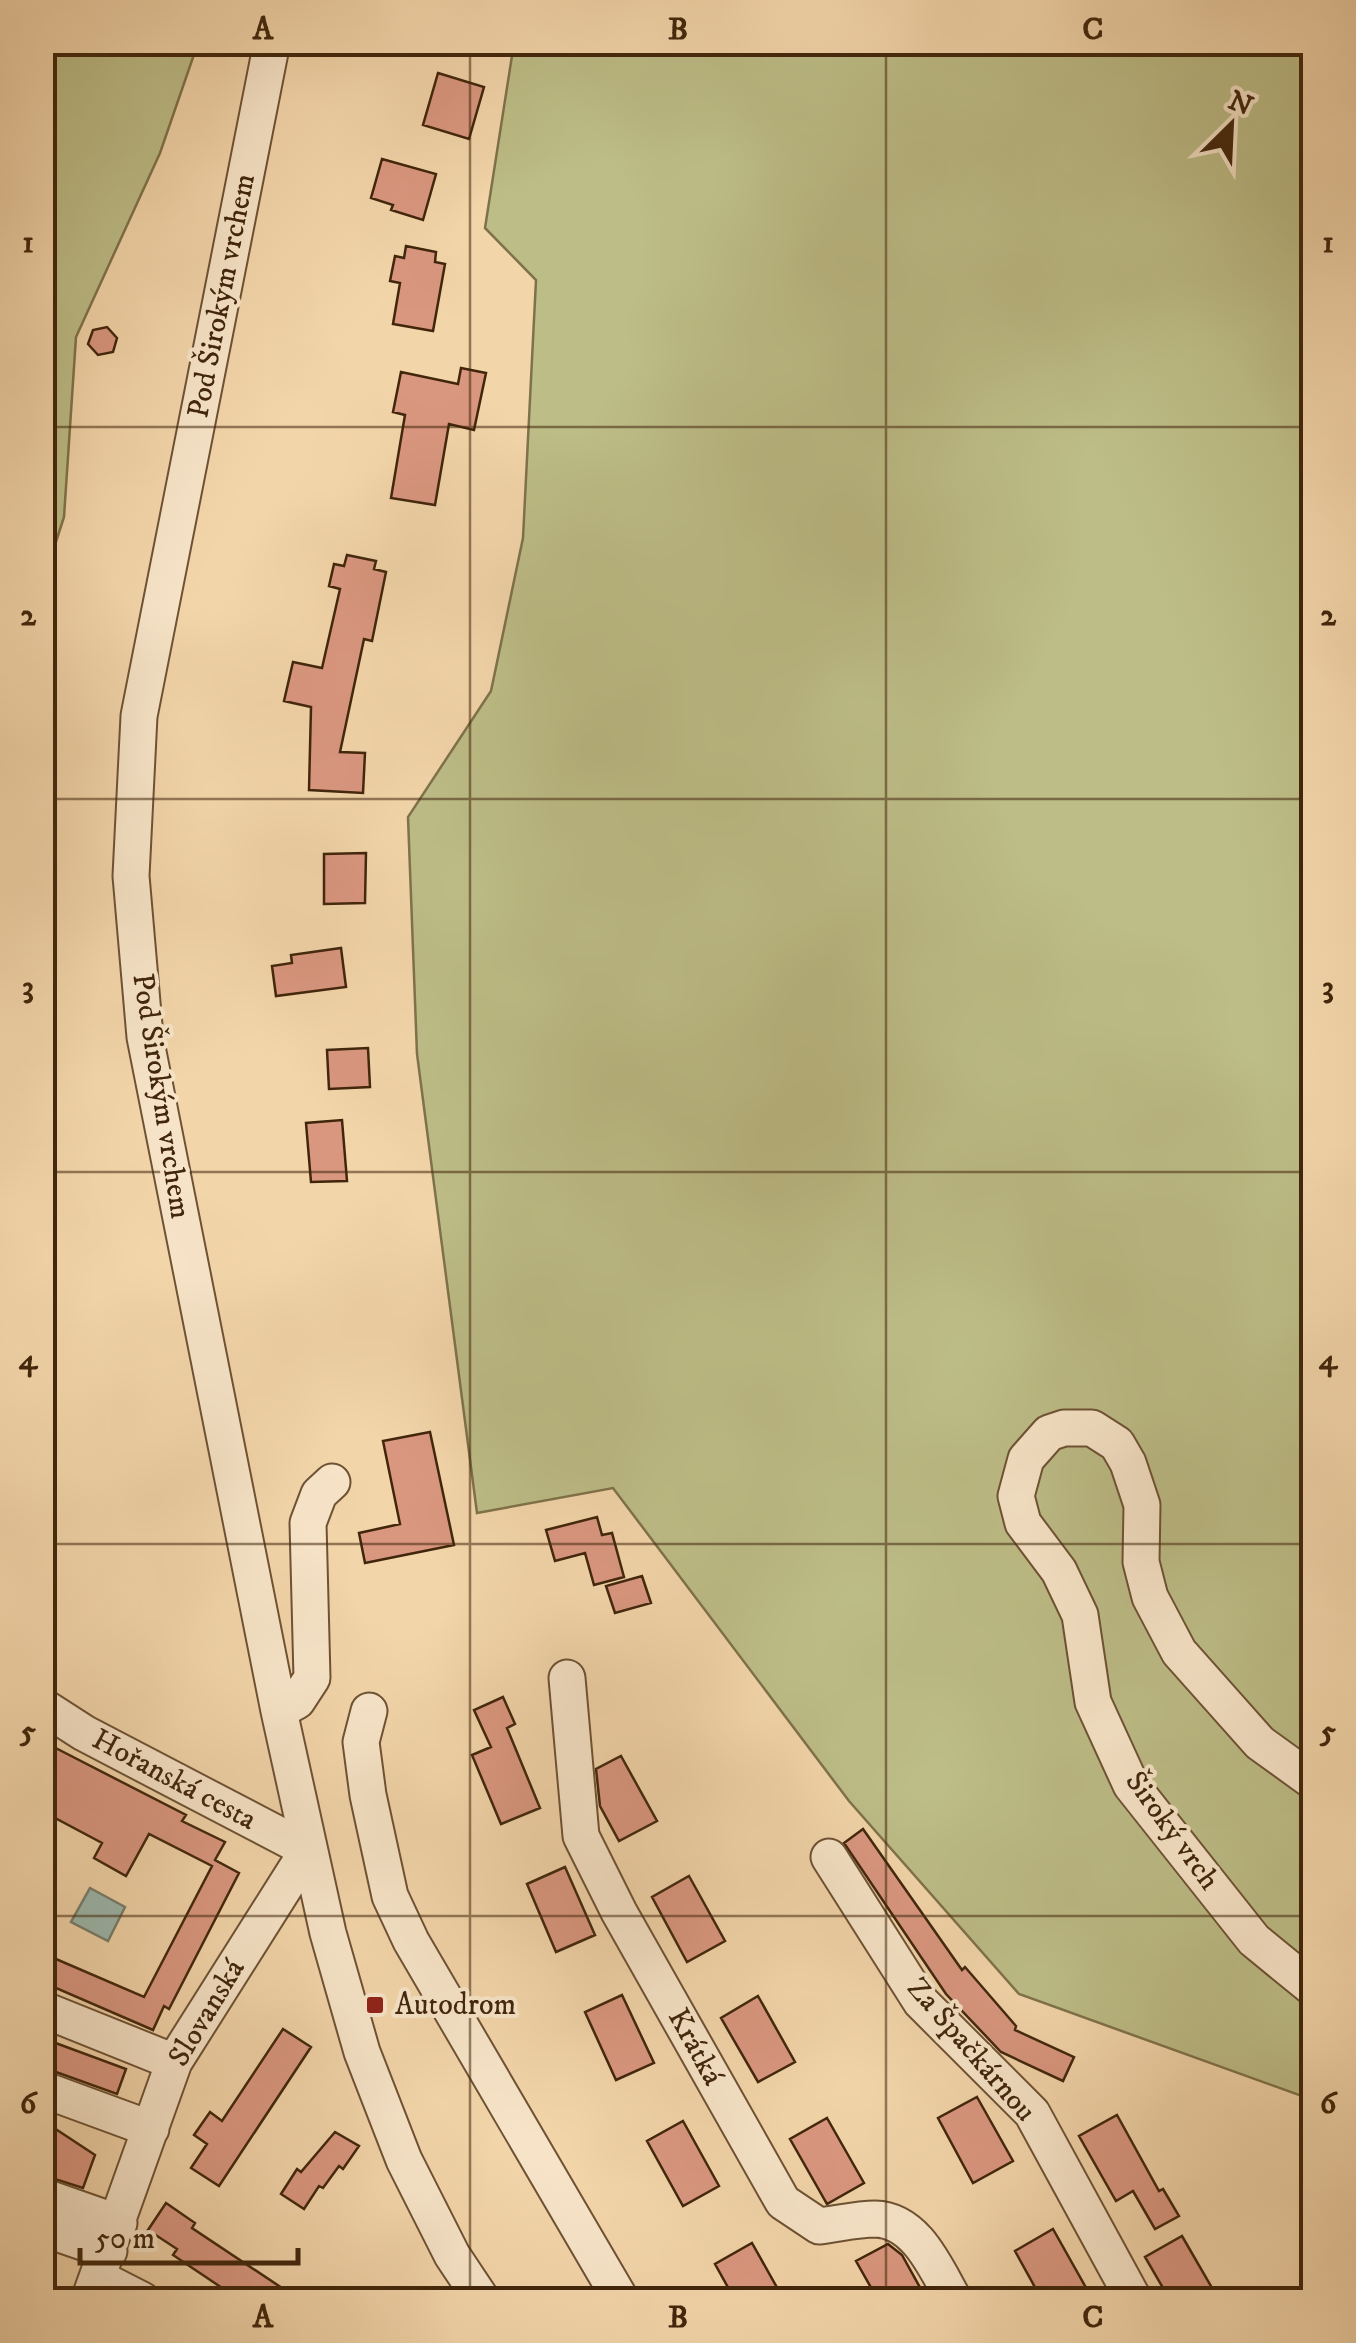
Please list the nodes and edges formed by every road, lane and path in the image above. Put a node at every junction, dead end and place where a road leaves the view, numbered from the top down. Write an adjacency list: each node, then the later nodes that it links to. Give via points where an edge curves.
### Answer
1 (272, 42): 5 (street, Pod Širokým vrchem, via 139,716 131,876 145,1037)
2 (332, 1482): 5 (street, via 318,1494 308,1523 312,1678 297,1701)
3 (567, 1678): 21 (street, Krátká, via 581,1836 783,2202 819,2226 877,2219 905,2226)
4 (42, 1706): 8 (street, Hořanská cesta)
5 (279, 1711): 8 (street, Pod Širokým vrchem)
6 (368, 1711): 20 (street, via 362,1742 368,1795 390,1896)
7 (1314, 1782): 10 (street, Široký vrch, via 1260,1743 1179,1652 1150,1596 1141,1562 1142,1505 1117,1444 1092,1428 1049,1433 1026,1459 1016,1496 1023,1524 1059,1571 1080,1614 1093,1702 1132,1785 1254,1940)
8 (308, 1850): 12 (street, Slovanská); 19 (street, Pod Širokým vrchem, via 346,1999 384,2111 426,2205)
9 (828, 1858): 22 (street, Za Špačkárnou, via 921,2002 1032,2113)
10 (1314, 1989)
11 (42, 2009): 12 (street)
12 (174, 2062): 14 (street, Slovanská)
13 (42, 2089): 14 (street)
14 (151, 2129): 17 (street, Slovanská)
15 (42, 2196): 17 (street)
16 (42, 2228): 17 (street)
17 (104, 2263): 18 (street)
18 (142, 2300)
19 (482, 2300)
20 (622, 2300)
21 (954, 2300)
22 (1134, 2300)

